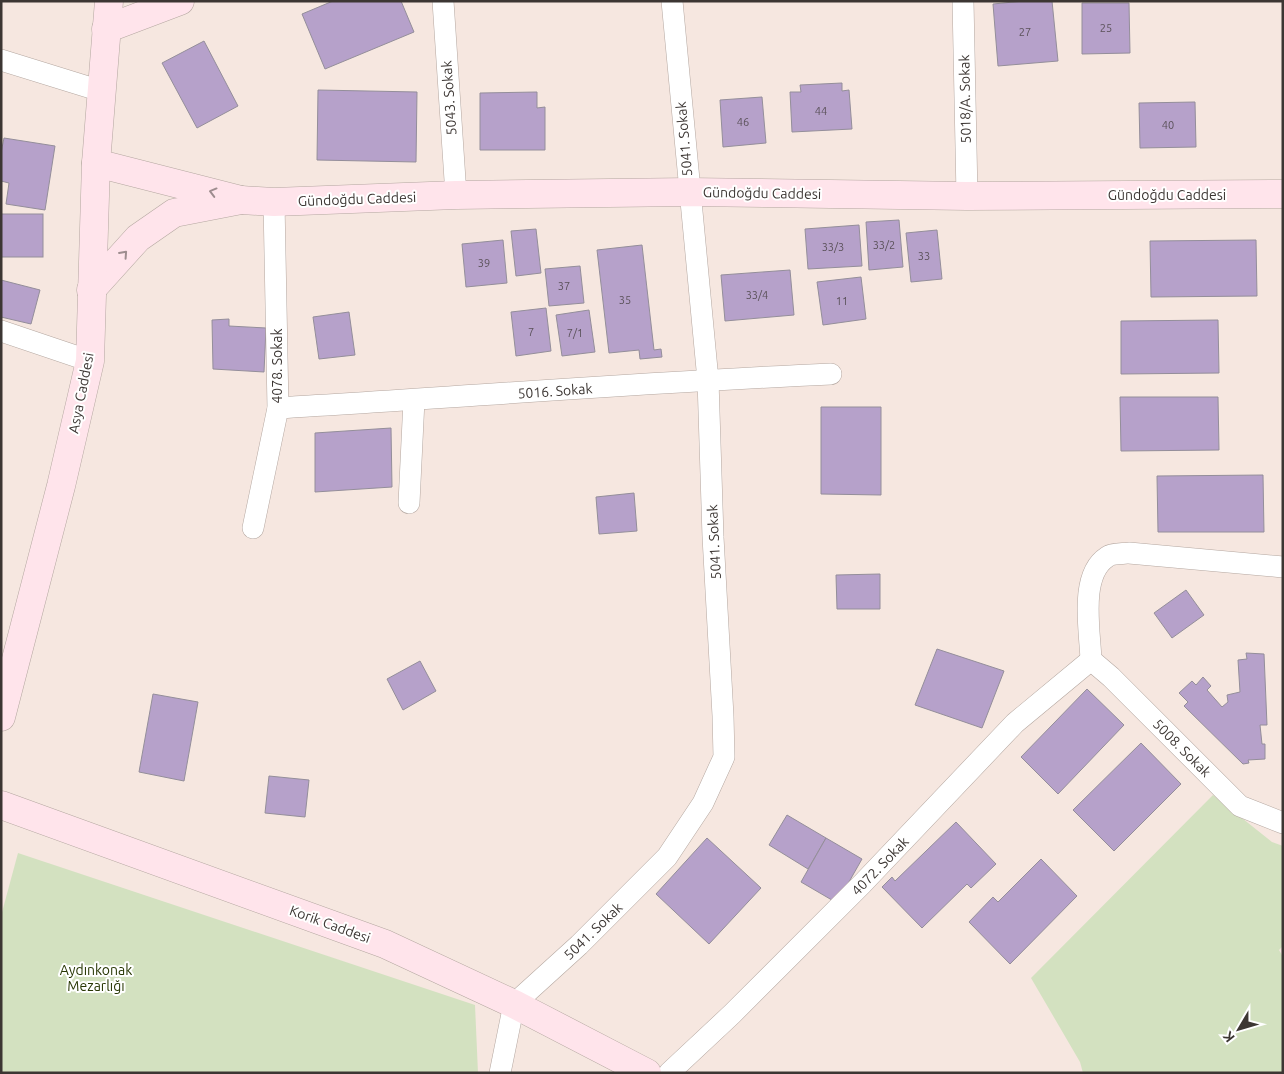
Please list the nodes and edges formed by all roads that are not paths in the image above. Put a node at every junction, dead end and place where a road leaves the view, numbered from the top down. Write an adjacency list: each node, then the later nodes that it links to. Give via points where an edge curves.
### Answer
1 (109, 1): 6 (street, Asya Caddesi)
2 (180, 1): 6 (street)
3 (442, 1): 12 (street, 5043. Sokak)
4 (672, 1): 10 (street, 5041. Sokak)
5 (963, 1): 13 (street, 5018/A. Sokak)
6 (106, 29): 8 (street, Asya Caddesi)
7 (1, 60): 8 (street)
8 (101, 91): 9 (street, Asya Caddesi)
9 (96, 163): 14 (street, one-way to 9); 16 (street, Asya Caddesi)
10 (689, 192): 12 (street, Gündoğdu Caddesi); 13 (street, Gündoğdu Caddesi); 20 (street, 5041. Sokak)
11 (1283, 194): 13 (street, Gündoğdu Caddesi)
12 (456, 195): 15 (street, Gündoğdu Caddesi)
13 (967, 196)
14 (241, 200): 15 (street, Gündoğdu Caddesi); 16 (street, one-way to 14, via 138,238 174,213)
15 (274, 202): 22 (street, 4078. Sokak)
16 (91, 290): 18 (street, Asya Caddesi)
17 (1, 331): 18 (street)
18 (90, 361): 27 (street, Asya Caddesi)
19 (831, 374): 20 (street, 5016. Sokak)
20 (708, 380): 21 (street, 5016. Sokak); 30 (street, 5041. Sokak, via 724,757 703,803 667,857 580,945)
21 (414, 400): 22 (street, 5016. Sokak); 23 (street)
22 (278, 408): 24 (street, 4078. Sokak)
23 (409, 502)
24 (253, 528)
25 (1283, 567): 26 (street, via 1130,553 1108,556 1097,566 1088,589)
26 (1091, 660): 29 (street, 5008. Sokak, via 1240,806); 33 (street, 4072. Sokak, via 1015,723 856,891)
27 (1, 717)
28 (1, 804): 30 (street, Korik Caddesi, via 385,944)
29 (1283, 823)
30 (514, 1004): 31 (street); 32 (street, Korik Caddesi)
31 (500, 1073)
32 (647, 1073)
33 (669, 1073)

